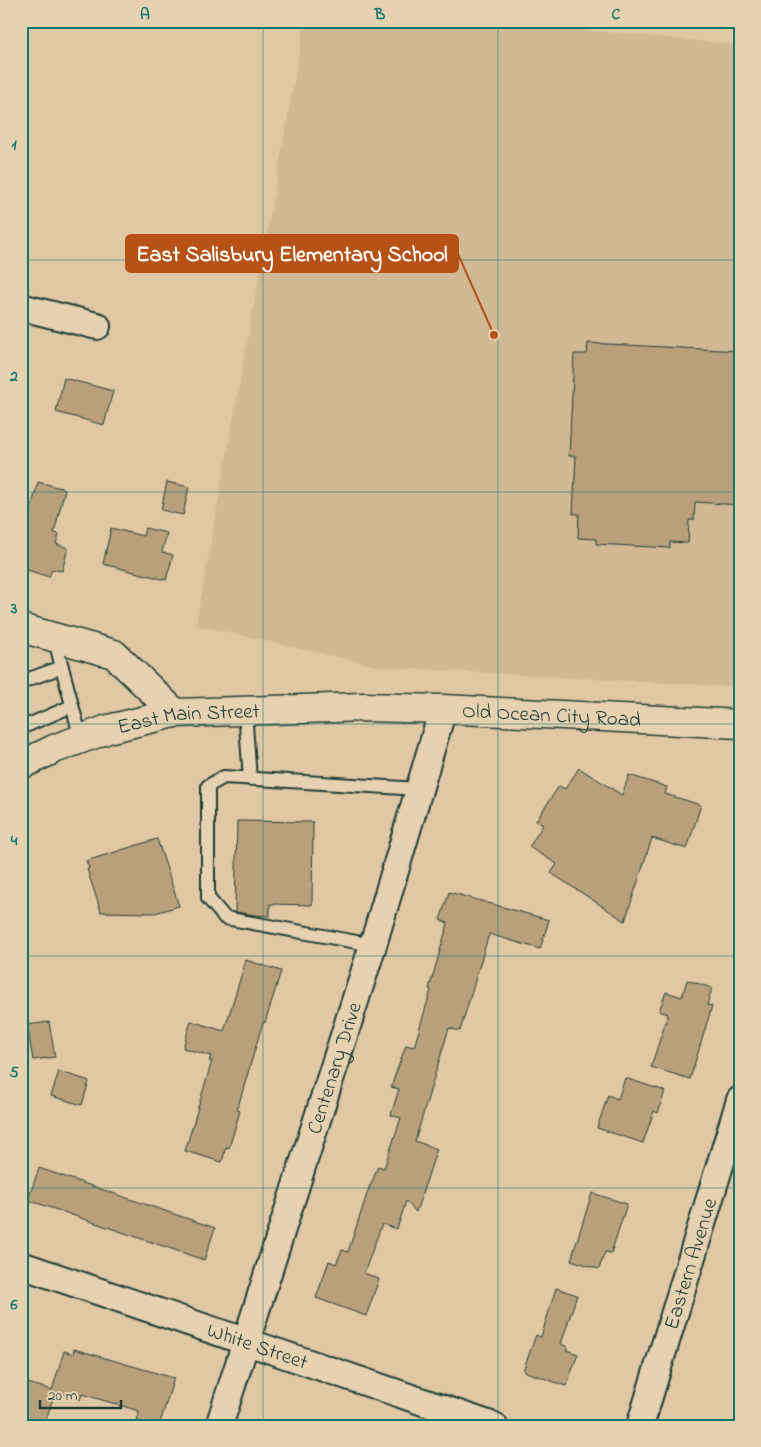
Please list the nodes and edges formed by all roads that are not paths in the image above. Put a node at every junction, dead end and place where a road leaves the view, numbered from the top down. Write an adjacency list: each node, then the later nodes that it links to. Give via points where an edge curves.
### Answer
1 (21, 307): 2 (street)
2 (97, 326)
3 (21, 628): 4 (main road)
4 (54, 637): 5 (lane); 11 (main road, via 114,654)
5 (62, 667): 6 (lane); 7 (lane)
6 (21, 682)
7 (72, 706): 13 (lane); 14 (lane)
8 (363, 707): 9 (main road, Old Ocean City Road); 10 (main road, East Main Street)
9 (443, 709): 12 (main road, Old Ocean City Road); 17 (street, Centenary Drive)
10 (245, 711): 11 (main road, East Main Street); 16 (lane)
11 (175, 713): 14 (main road, East Main Street)
12 (740, 724)
13 (21, 728)
14 (81, 739): 15 (main road, East Main Street)
15 (21, 765)
16 (250, 779): 17 (lane); 18 (lane, via 224,777 208,786 208,898 225,918)
17 (419, 789): 18 (street, Centenary Drive)
18 (373, 945): 21 (street, Centenary Drive)
19 (740, 1100): 24 (street, Eastern Avenue)
20 (21, 1264): 21 (street, White Street)
21 (246, 1342): 22 (street, Centenary Drive); 23 (street, White Street)
22 (219, 1426)
23 (494, 1426)
24 (640, 1426)

